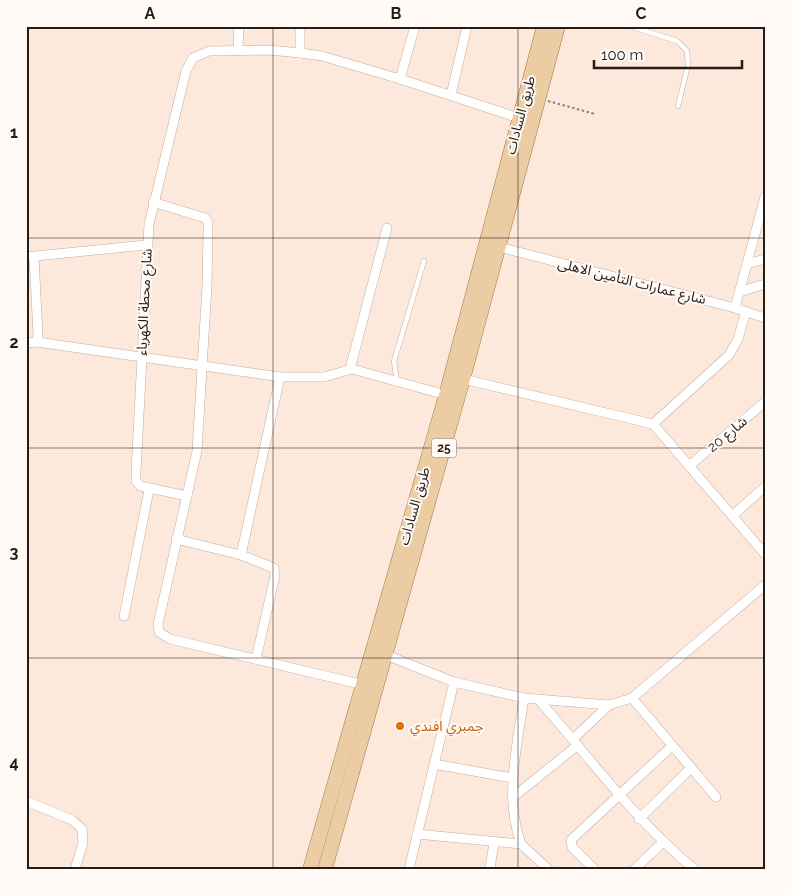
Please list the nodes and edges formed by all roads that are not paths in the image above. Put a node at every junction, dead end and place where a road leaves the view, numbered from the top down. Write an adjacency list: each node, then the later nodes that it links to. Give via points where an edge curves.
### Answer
1 (239, 26): 8 (street)
2 (300, 26): 9 (street)
3 (415, 26): 10 (street)
4 (467, 26): 11 (street)
5 (544, 26): 13 (main road, طريق السادات / 25)
6 (558, 26): 20 (main road, طريق السادات / 25)
7 (630, 26): 12 (lane, via 677,40 688,51 688,66)
8 (238, 49): 9 (street); 14 (street, شارع محطة الكهرباء, via 200,53 193,58 186,71)
9 (300, 52): 10 (street)
10 (400, 79): 11 (street)
11 (451, 95): 13 (street)
12 (678, 106)
13 (519, 118): 39 (main road, طريق السادات / 25)
14 (153, 202): 19 (street, شارع محطة الكهرباء); 34 (street, via 197,215 208,222)
15 (764, 202): 18 (street)
16 (387, 228): 35 (street)
17 (765, 230): 18 (street)
18 (755, 233): 24 (street)
19 (146, 245): 21 (street); 33 (street, شارع محطة الكهرباء)
20 (499, 247): 27 (street, شارع عمارات التأمين الاهلى); 37 (main road, طريق السادات / 25)
21 (30, 256): 31 (street, via 39,315)
22 (765, 259): 24 (street)
23 (424, 261): 38 (lane, via 394,361)
24 (747, 264): 26 (street)
25 (765, 284): 26 (street)
26 (739, 292): 27 (street)
27 (735, 308): 29 (street, شارع عمارات التأمين الاهلى)
28 (765, 310): 29 (street)
29 (749, 312): 30 (street, شارع عمارات التأمين الاهلى); 41 (street, via 729,355)
30 (765, 318)
31 (37, 342): 32 (street); 33 (street)
32 (26, 343)
33 (142, 358): 34 (street); 44 (street, شارع محطة الكهرباء, via 136,481)
34 (202, 366): 36 (street); 45 (street, via 196,451)
35 (350, 369): 36 (street, via 324,377); 38 (street)
36 (280, 377): 50 (street)
37 (463, 379): 41 (street); 48 (main road, طريق السادات / 25)
38 (397, 382): 39 (street)
39 (446, 395): 48 (main road, طريق السادات / 25)
40 (765, 402): 42 (street, شارع 20)
41 (653, 424): 42 (street)
42 (689, 466): 46 (street)
43 (765, 487): 46 (street)
44 (149, 490): 45 (street); 52 (street)
45 (188, 496): 47 (street)
46 (732, 516): 49 (street)
47 (176, 539): 50 (street); 54 (street, via 159,632 170,639)
48 (408, 551): 53 (main road, طريق السادات / 25); 56 (main road, طريق السادات / 25)
49 (765, 554)
50 (241, 555): 54 (street, via 273,566 276,572)
51 (765, 585): 58 (street)
52 (124, 616)
53 (386, 655): 55 (street); 77 (main road, طريق السادات / 25)
54 (256, 660): 56 (street)
55 (454, 682): 57 (street); 63 (street)
56 (364, 685): 76 (main road, طريق السادات / 25)
57 (524, 698): 59 (street); 65 (street)
58 (632, 698): 60 (street); 62 (street)
59 (538, 699): 60 (street); 61 (street)
60 (609, 705): 61 (street)
61 (576, 742): 66 (street); 68 (street)
62 (672, 746): 64 (street); 66 (street)
63 (434, 764): 65 (street); 71 (street)
64 (691, 768): 67 (street); 70 (street)
65 (512, 778): 68 (street)
66 (620, 795): 70 (street); 81 (street, via 571,840 572,847)
67 (716, 797)
68 (512, 798): 74 (street)
69 (26, 801): 75 (street, via 72,820 82,829 83,843)
70 (639, 819): 73 (street)
71 (417, 834): 72 (street); 78 (street)
72 (494, 842): 74 (street); 79 (street)
73 (662, 842): 82 (street); 83 (street)
74 (521, 844): 80 (street)
75 (74, 869)
76 (310, 869)
77 (324, 869)
78 (409, 869)
79 (490, 869)
80 (548, 869)
81 (594, 869)
82 (635, 869)
83 (694, 869)

